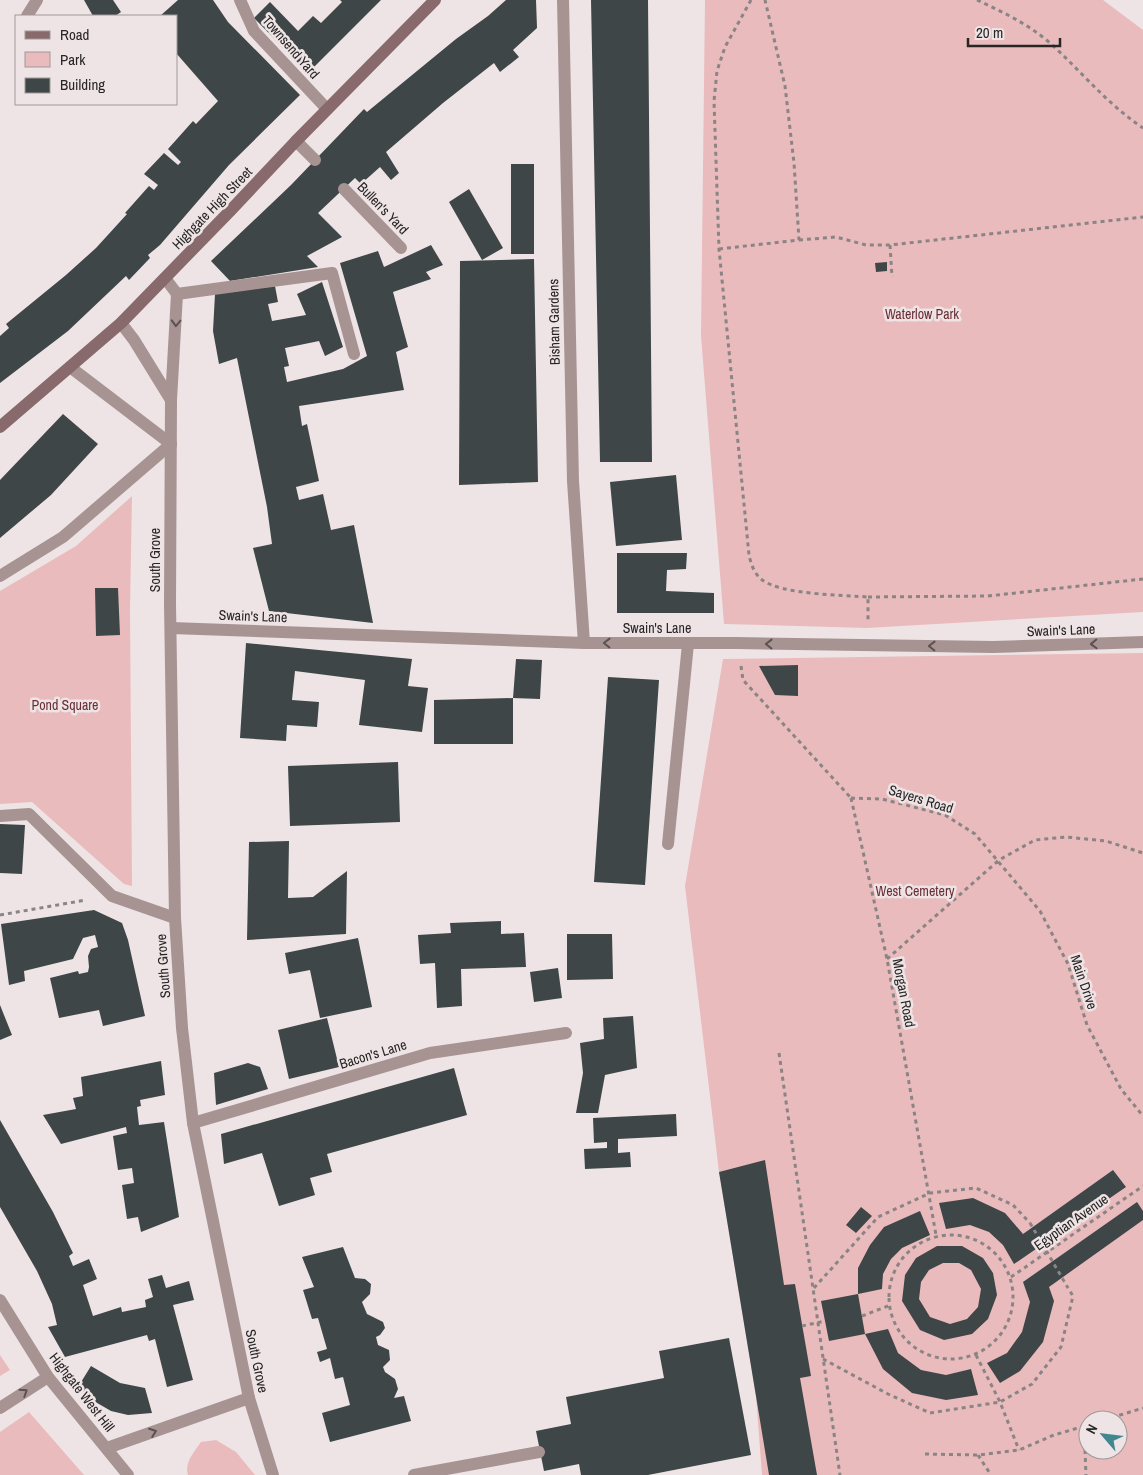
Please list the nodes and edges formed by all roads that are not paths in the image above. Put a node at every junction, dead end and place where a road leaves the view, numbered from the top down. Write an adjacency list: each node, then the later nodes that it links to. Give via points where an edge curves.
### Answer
1 (37, 0): 5 (street)
2 (240, 0): 6 (street, Townsend Yard, via 254,31)
3 (435, 0): 6 (main road, Highgate High Street)
4 (563, 0): 22 (street, Bisham Gardens, via 573,481)
5 (28, 15)
6 (327, 109): 7 (main road, Highgate High Street)
7 (296, 140): 8 (street); 11 (main road, Highgate High Street)
8 (315, 160)
9 (344, 189): 10 (street, Bullen's Yard)
10 (401, 248)
11 (165, 278): 12 (street); 13 (main road, Highgate High Street)
12 (177, 294): 14 (street, via 332,273); 16 (street, South Grove, one-way to 16)
13 (121, 323): 15 (main road, Highgate High Street); 16 (street)
14 (354, 354)
15 (70, 367): 17 (main road, Highgate High Street); 18 (street)
16 (171, 400): 18 (street, South Grove)
17 (0, 427)
18 (171, 444): 19 (street, via 63,536); 20 (street, South Grove)
19 (0, 576)
20 (171, 628): 22 (street, Swain's Lane); 26 (street, South Grove)
21 (1143, 642): 23 (street, Swain's Lane, one-way to 23, via 993,647)
22 (584, 643): 23 (street, Swain's Lane, one-way to 22)
23 (688, 644): 25 (street)
24 (0, 816): 26 (street, via 29,814 112,896)
25 (668, 844)
26 (175, 918): 28 (street, South Grove, via 182,1028)
27 (566, 1033): 28 (street, Bacon's Lane, via 430,1053)
28 (193, 1123): 31 (street, South Grove)
29 (0, 1300): 30 (street, Highgate West Hill)
30 (48, 1377): 32 (street, one-way to 30); 33 (street, Highgate West Hill)
31 (249, 1398): 33 (street, one-way to 31); 36 (street, South Grove)
32 (0, 1408)
33 (107, 1448): 35 (street, Highgate West Hill)
34 (540, 1452): 37 (street)
35 (128, 1475)
36 (273, 1475)
37 (414, 1475)

